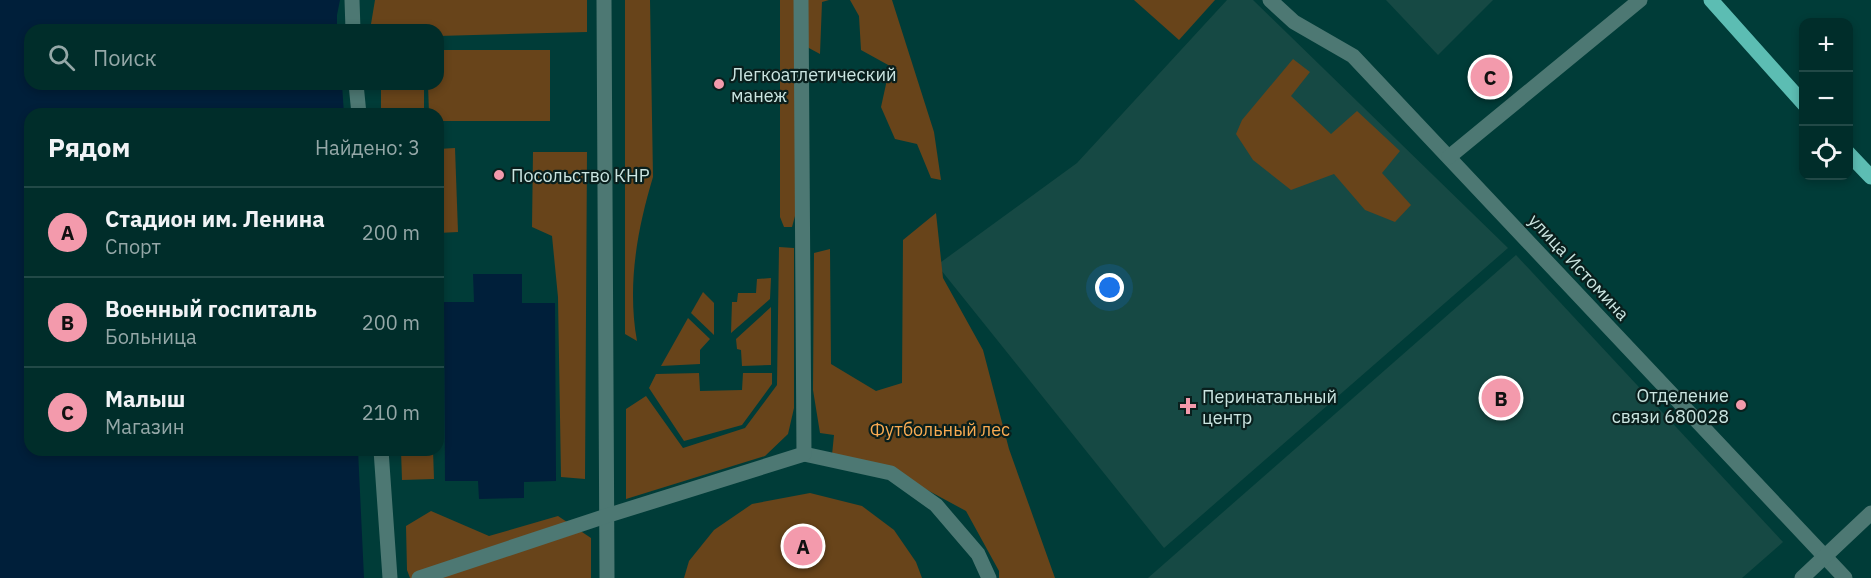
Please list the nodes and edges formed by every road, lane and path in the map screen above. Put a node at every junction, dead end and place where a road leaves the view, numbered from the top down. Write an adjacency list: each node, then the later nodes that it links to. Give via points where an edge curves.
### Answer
1 (352, 0): 7 (street)
2 (604, 0): 17 (street)
3 (801, 0): 14 (street)
4 (1270, 0): 11 (street, улица Истомина, via 1294,22 1353,56)
5 (1640, 0): 11 (street)
6 (1711, 0): 9 (main road)
7 (353, 24)
8 (357, 90): 10 (street)
9 (1799, 99)
10 (358, 108)
11 (1449, 157): 18 (street, улица Истомина)
12 (1853, 158): 13 (main road)
13 (1871, 177)
14 (804, 454): 17 (street); 22 (street, via 891,473 936,505 978,554)
15 (381, 456): 19 (street)
16 (1871, 513): 18 (street)
17 (606, 516): 20 (street); 21 (street)
18 (1825, 556): 23 (street); 24 (street, улица Истомина)
19 (390, 578)
20 (419, 578)
21 (607, 578)
22 (989, 578)
23 (1802, 578)
24 (1845, 578)

